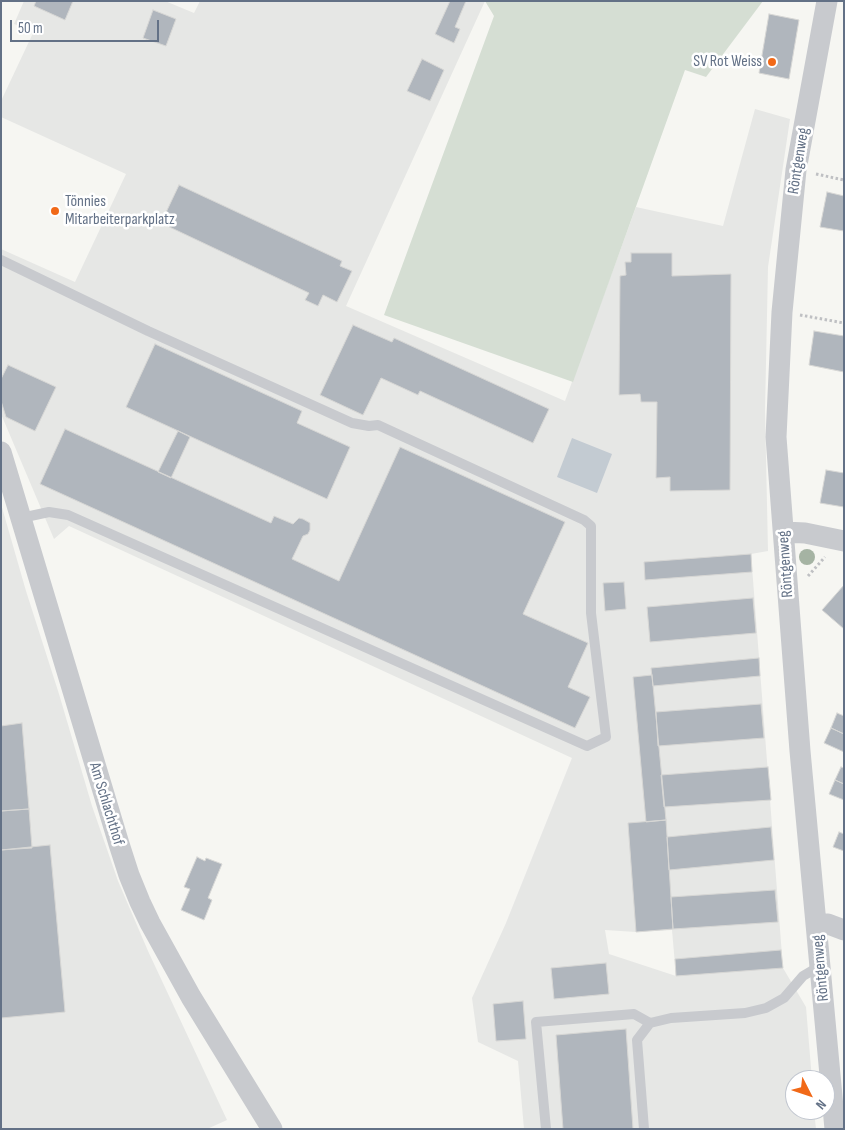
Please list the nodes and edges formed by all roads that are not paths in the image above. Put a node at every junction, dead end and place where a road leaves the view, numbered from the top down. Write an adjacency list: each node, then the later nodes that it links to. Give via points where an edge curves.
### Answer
1 (827, 1): 5 (street, Röntgenweg, via 796,170 782,312 776,437)
2 (1, 260): 4 (lane, via 352,423 378,425 584,520 591,526 591,613 606,737 587,746 68,515 49,512)
3 (1, 452): 4 (street, Am Schlachthof)
4 (21, 518): 11 (street, Am Schlachthof, via 118,844 140,902 191,997)
5 (784, 532): 6 (street); 7 (street, Röntgenweg)
6 (842, 540)
7 (817, 924): 8 (street); 9 (street, Röntgenweg)
8 (844, 930)
9 (820, 966): 10 (lane, via 803,976 784,998 766,1008); 14 (street, Röntgenweg)
10 (650, 1023): 12 (lane, via 634,1014 536,1022); 13 (lane, via 637,1040)
11 (272, 1129)
12 (546, 1129)
13 (644, 1129)
14 (836, 1129)

